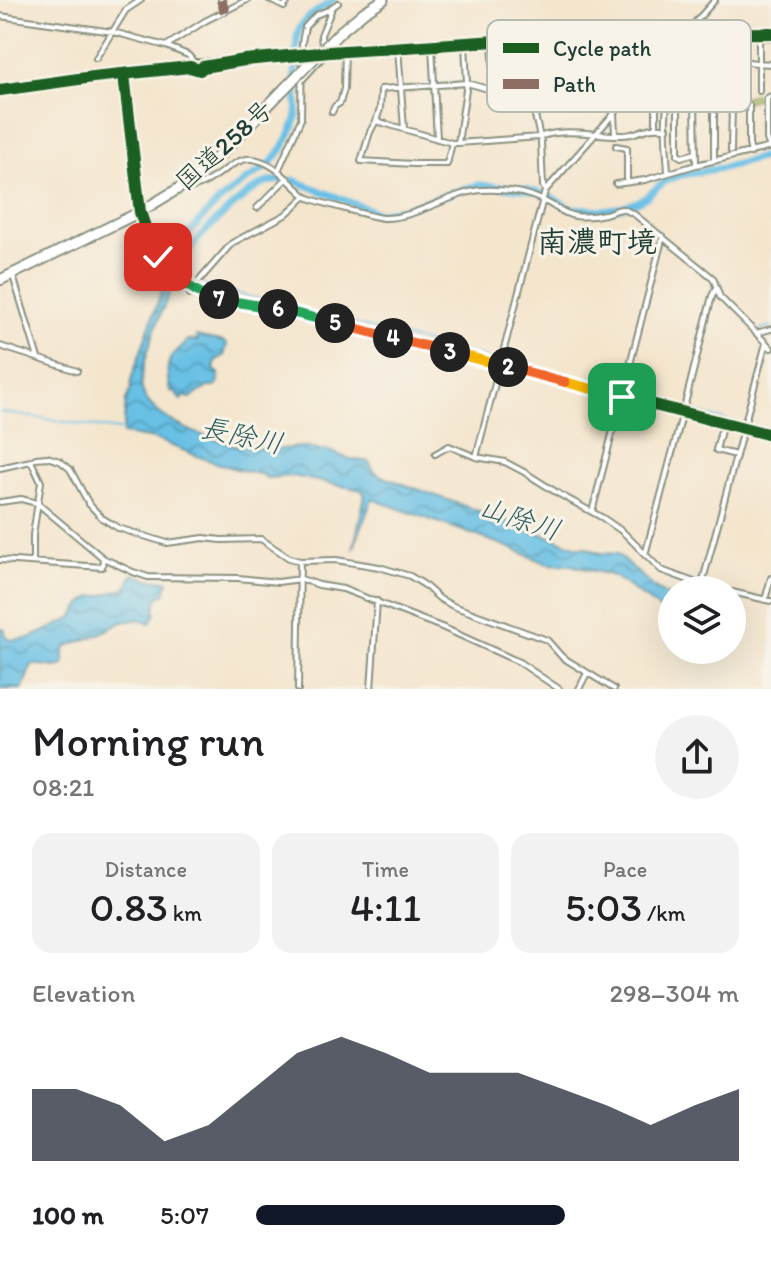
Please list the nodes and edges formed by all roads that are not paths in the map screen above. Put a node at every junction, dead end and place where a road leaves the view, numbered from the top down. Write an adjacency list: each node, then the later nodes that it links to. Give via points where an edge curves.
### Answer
1 (141, 0): 12 (street, via 126,10)
2 (221, 0): 9 (street)
3 (247, 0): 9 (street)
4 (270, 0): 5 (street, via 284,7)
5 (289, 0)
6 (383, 0): 69 (highway, 国道258号, bridge, via 340,32 233,142)
7 (715, 0): 11 (street)
8 (339, 2): 21 (street, via 321,35); 22 (street, via 305,27)
9 (225, 12): 17 (street)
10 (0, 16): 12 (street)
11 (697, 20)
12 (113, 32): 17 (street); 23 (street)
13 (751, 35): 14 (street)
14 (771, 36): 25 (street, via 759,42)
15 (487, 42): 16 (street)
16 (465, 44): 18 (street); 30 (street)
17 (166, 46): 27 (street)
18 (432, 46): 19 (street); 31 (street)
19 (398, 48): 20 (street); 32 (street)
20 (345, 51): 21 (street); 37 (street, via 344,89)
21 (322, 53): 22 (street); 29 (street)
22 (298, 55): 27 (street); 29 (street)
23 (96, 58)
24 (751, 63): 25 (street)
25 (759, 64): 26 (street); 35 (street)
26 (771, 64)
27 (203, 67): 28 (street)
28 (124, 75): 34 (street); 73 (street)
29 (301, 81): 64 (street, via 301,119)
30 (467, 83): 31 (street); 33 (street); 56 (street)
31 (434, 85): 32 (street); 55 (street)
32 (401, 88): 48 (street, via 381,89); 51 (street)
33 (487, 89)
34 (0, 90)
35 (759, 91)
36 (771, 96): 58 (street)
37 (332, 112)
38 (534, 112): 54 (street)
39 (614, 112): 53 (street)
40 (616, 112): 52 (street)
41 (656, 112): 49 (street)
42 (667, 112): 50 (street)
43 (678, 112): 60 (street, via 678,155)
44 (696, 112): 60 (street)
45 (714, 112): 62 (street)
46 (732, 112): 59 (street)
47 (749, 112): 61 (street)
48 (376, 121): 51 (street); 56 (street, via 361,161 447,164)
49 (656, 128): 50 (street); 52 (street)
50 (667, 128): 65 (street)
51 (404, 129): 55 (street)
52 (615, 134): 53 (street)
53 (594, 135): 54 (street); 70 (street)
54 (539, 137): 56 (street); 70 (street)
55 (437, 139): 56 (street)
56 (455, 143)
57 (616, 146): 67 (street, via 627,148)
58 (770, 147): 61 (street)
59 (731, 151)
60 (696, 153): 63 (street)
61 (751, 153): 62 (street)
62 (714, 161): 63 (street)
63 (696, 165): 65 (street)
64 (277, 170): 66 (street); 69 (street, via 244,160 208,182)
65 (668, 172): 67 (street)
66 (287, 178): 71 (street); 72 (street)
67 (627, 182): 68 (street)
68 (616, 184)
69 (181, 187): 73 (highway, 国道258号)
70 (544, 194): 71 (street, via 479,190 386,218); 74 (street, via 575,216 623,209); 86 (street)
71 (306, 196): 78 (street, via 285,215 232,243)
72 (257, 208)
73 (140, 212): 75 (highway, 国道258号); 79 (street, via 151,245 177,277 209,298)
74 (663, 236): 77 (street, via 713,278); 88 (street)
75 (12, 275): 76 (highway, 国道258号); 85 (street)
76 (0, 280)
77 (716, 288): 81 (street); 89 (street)
78 (190, 294)
79 (247, 303): 86 (street)
80 (771, 329): 81 (street)
81 (756, 333): 82 (street)
82 (766, 343): 84 (street); 91 (street)
83 (0, 346): 85 (street)
84 (771, 348)
85 (38, 358): 87 (street)
86 (501, 363): 88 (street); 95 (street)
87 (77, 371)
88 (623, 395): 89 (street); 100 (street)
89 (684, 410): 90 (street); 101 (street)
90 (723, 423): 91 (street); 94 (street, via 716,450)
91 (745, 426): 92 (street); 94 (street)
92 (771, 435)
93 (435, 454): 95 (street, via 449,446)
94 (736, 455): 107 (street)
95 (476, 457): 100 (street, via 505,462)
96 (31, 461): 97 (street); 99 (street, via 41,482); 104 (street, via 60,461 89,504 118,528 167,543 261,539)
97 (0, 468)
98 (0, 502): 99 (street, via 21,499)
99 (38, 504): 102 (street); 105 (street)
100 (592, 512): 101 (street, via 623,532)
101 (645, 555): 106 (street)
102 (103, 558): 105 (street, via 102,567); 109 (street, via 148,577)
103 (0, 560): 105 (street)
104 (300, 561): 109 (street); 113 (street, via 336,560 410,576 453,606 547,640)
105 (33, 562)
106 (677, 576)
107 (704, 576)
108 (771, 578): 112 (street)
109 (301, 579): 111 (street); 114 (street)
110 (746, 596): 112 (street)
111 (377, 601): 115 (street); 116 (street, via 519,662)
112 (768, 601)
113 (587, 673): 117 (street); 118 (street)
114 (298, 689)
115 (371, 689)
116 (559, 689)
117 (579, 689)
118 (614, 689)

